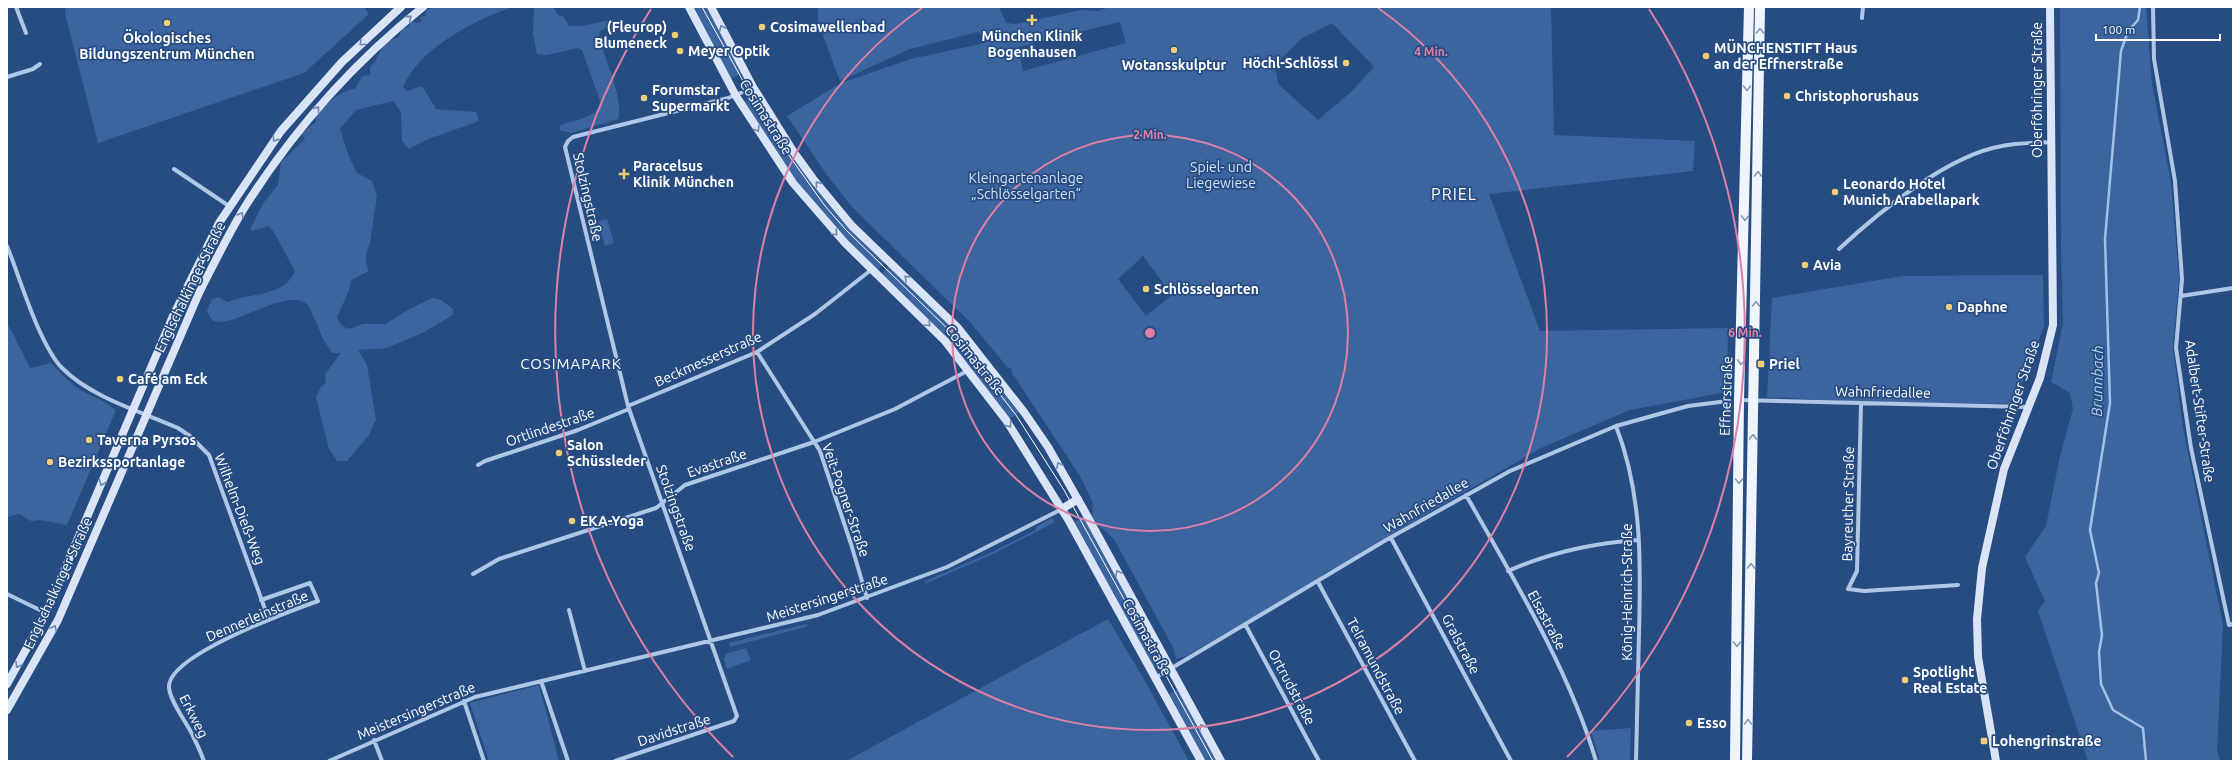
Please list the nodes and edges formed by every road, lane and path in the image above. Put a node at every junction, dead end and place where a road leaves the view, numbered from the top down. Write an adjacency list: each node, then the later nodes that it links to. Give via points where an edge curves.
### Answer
1 (16, 7): 12 (street)
2 (402, 7): 19 (main road, Englschalkinger Straße, one-way to 19, via 342,62 321,85 282,131)
3 (423, 7): 34 (main road, Englschalkinger Straße, one-way to 3, via 220,250 268,174 325,100 380,45)
4 (688, 7): 16 (main road, Cosimastraße)
5 (711, 7): 15 (main road, Cosimastraße, one-way to 5)
6 (1749, 7): 27 (main road, Effnerstraße, one-way to 27)
7 (1760, 7): 28 (main road, Effnerstraße, one-way to 7)
8 (1862, 7): 11 (street)
9 (2050, 7): 17 (main road, Oberföhringer Straße)
10 (2152, 7): 24 (street, Adalbert-Stifter-Straße, via 2157,84 2174,181 2182,279)
11 (1862, 18)
12 (26, 33)
13 (40, 64): 14 (street, via 33,69)
14 (7, 77)
15 (753, 87): 16 (street); 39 (main road, Cosimastraße, one-way to 15, via 1048,447 1000,379 952,323 852,226 793,150)
16 (736, 96): 22 (main road, Cosimastraße, one-way to 22, via 793,183 831,229); 32 (street, Stolzingstraße, via 573,137 565,147)
17 (2050, 142): 21 (street, via 2002,146 1968,156 1873,218); 31 (main road, Oberföhringer Straße, via 2053,325 2040,378)
18 (174, 169): 19 (street)
19 (229, 206): 33 (main road, Englschalkinger Straße, via 186,288)
20 (7, 246): 33 (street, Wilhelm-Dieß-Weg, via 39,327 58,362 77,381)
21 (1839, 249)
22 (871, 270): 25 (street, Beckmesserstraße, via 815,314); 26 (main road, Cosimastraße, one-way to 26, via 945,341)
23 (2233, 288): 24 (street)
24 (2181, 296): 55 (street, Adalbert-Stifter-Straße, via 2176,348 2191,448)
25 (757, 352): 32 (street, Beckmesserstraße); 36 (street, Veit-Pogner-Straße)
26 (969, 370): 36 (street, Evastraße, via 895,409); 41 (main road, Cosimastraße, one-way to 41, via 1006,420)
27 (1739, 400): 28 (street, Wahnfriedallee); 80 (main road, Effnerstraße, one-way to 80)
28 (1754, 400): 30 (street, Wahnfriedallee); 81 (main road, Effnerstraße, one-way to 28)
29 (1728, 401): 35 (street, Wahnfriedallee, via 1682,408)
30 (1861, 404): 31 (street, Wahnfriedallee); 47 (street, Bayreuther Straße, via 1858,571 1848,589 1864,591)
31 (2027, 406): 82 (main road, Oberföhringer Straße, via 2004,469 1996,500 1982,568 1977,619 1978,657)
32 (628, 408): 37 (street, Ortlindestraße, via 578,430 485,461); 40 (street, Stolzingstraße)
33 (135, 409): 34 (street, Wilhelm-Dieß-Weg); 52 (main road, Englschalkinger Straße, one-way to 52)
34 (145, 414): 50 (street, Wilhelm-Dieß-Weg, via 190,436 209,455); 64 (main road, Englschalkinger Straße, one-way to 34, via 58,620)
35 (1616, 426): 38 (street, Wahnfriedallee, via 1510,471); 43 (street, König-Heinrich-Straße, via 1626,452 1634,486)
36 (814, 442): 40 (street, Evastraße, via 685,485); 49 (street, Veit-Pogner-Straße, via 820,451)
37 (478, 466)
38 (1466, 495): 42 (street, Wahnfriedallee); 44 (street, Elsastraße)
39 (1078, 499): 41 (main road); 57 (main road, Cosimastraße, one-way to 39)
40 (663, 504): 45 (street, Evastraße, via 499,559); 56 (street, Stolzingstraße)
41 (1062, 509): 49 (street, Meistersingerstraße, via 947,567); 59 (main road, Cosimastraße)
42 (1391, 538): 46 (street, Wahnfriedallee); 77 (street, Gralstraße)
43 (1639, 540): 44 (street, via 1575,548 1538,558); 79 (street, König-Heinrich-Straße)
44 (1508, 571): 78 (street, Elsastraße, via 1570,688)
45 (473, 574)
46 (1318, 582): 54 (street, Wahnfriedallee); 76 (street, Telramundstraße)
47 (1958, 585)
48 (7, 594): 52 (street)
49 (867, 598): 56 (street, Meistersingerstraße, via 808,618)
50 (262, 600): 53 (street, Wilhelm-Dieß-Weg); 53 (street, Dennerleinstraße, via 310,583 318,601)
51 (569, 610): 58 (street)
52 (46, 613): 62 (main road, Englschalkinger Straße, one-way to 62)
53 (269, 620): 60 (street, Dennerleinstraße, via 215,644 179,668)
54 (1246, 624): 57 (street, Wahnfriedallee); 75 (street, Ortrudstraße)
55 (2231, 625)
56 (711, 641): 58 (street, Meistersingerstraße); 65 (street, Stolzingstraße)
57 (1170, 669): 59 (street, Wahnfriedallee); 74 (main road, Cosimastraße, one-way to 57)
58 (585, 671): 61 (street, Meistersingerstraße)
59 (1155, 678): 73 (main road, Cosimastraße)
60 (170, 681): 67 (street, Erkweg, via 168,688)
61 (541, 681): 63 (street, Meistersingerstraße); 71 (street)
62 (7, 684)
63 (464, 701): 66 (street, Meistersingerstraße); 70 (street)
64 (7, 710)
65 (737, 716): 72 (street, Davidstraße, via 734,721)
66 (374, 740): 68 (street, Meistersingerstraße); 69 (street)
67 (204, 761)
68 (329, 761)
69 (382, 761)
70 (484, 761)
71 (568, 761)
72 (615, 761)
73 (1201, 761)
74 (1221, 761)
75 (1319, 761)
76 (1415, 761)
77 (1511, 761)
78 (1596, 761)
79 (1636, 761)
80 (1735, 761)
81 (1747, 761)
82 (1996, 761)

